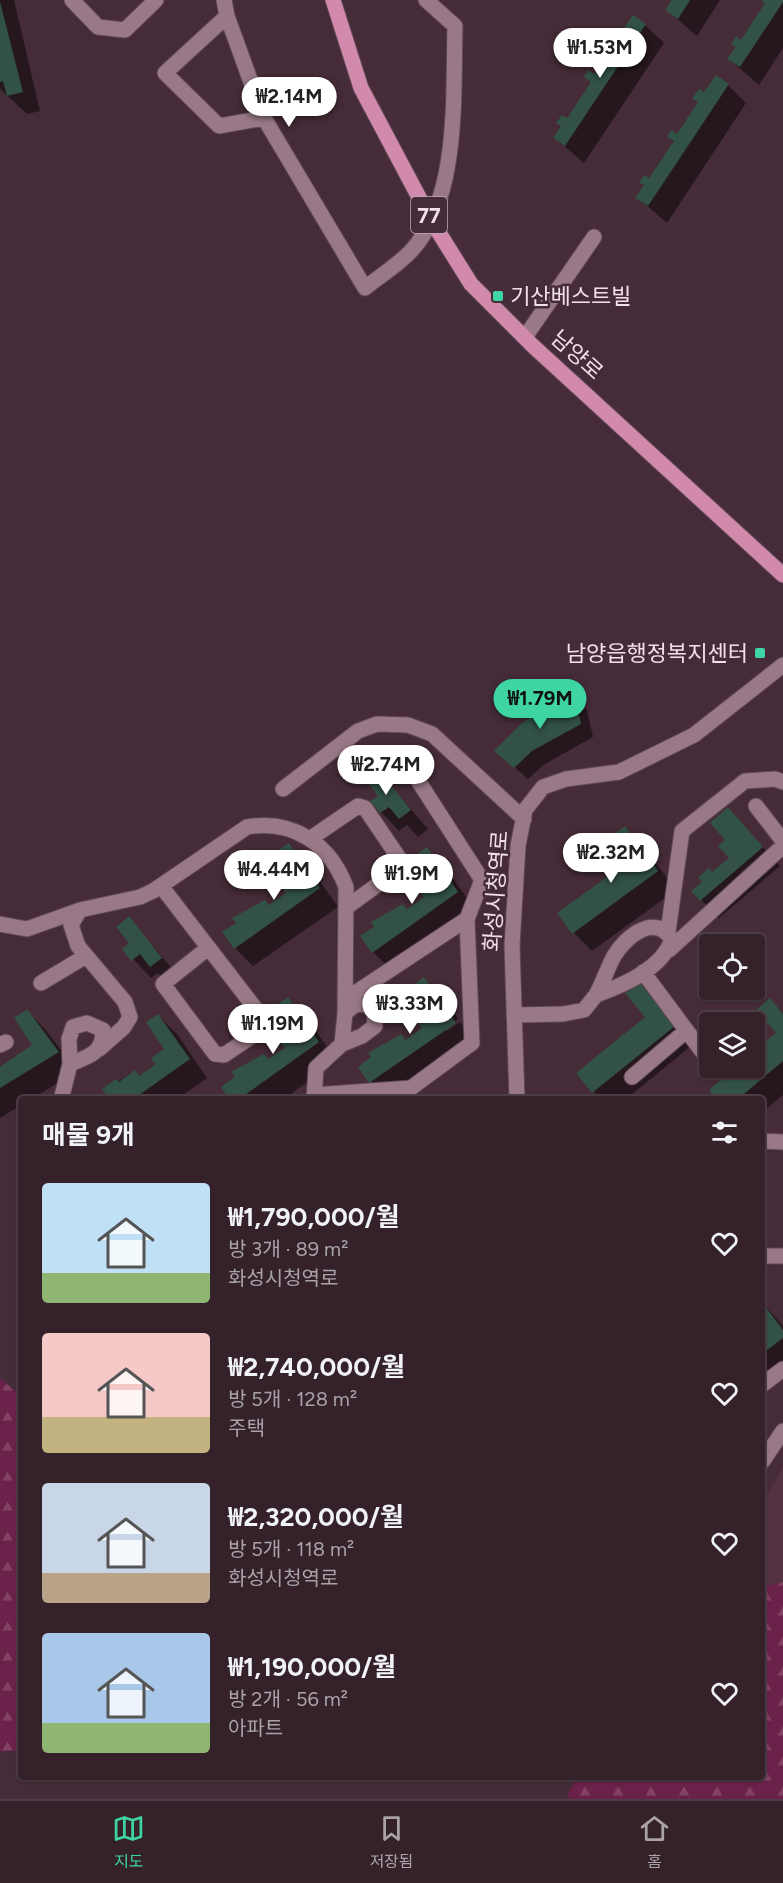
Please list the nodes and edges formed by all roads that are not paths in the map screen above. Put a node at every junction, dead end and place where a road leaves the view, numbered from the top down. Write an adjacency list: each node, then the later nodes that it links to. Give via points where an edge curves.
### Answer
1 (72, 0): 2 (street, via 98,27 125,30)
2 (156, 0)
3 (224, 0): 6 (street)
4 (333, 0): 8 (main road, 남양로 / 77, via 361,88)
5 (426, 0): 8 (street, via 455,26 447,172)
6 (227, 16): 7 (street); 7 (street, via 165,73 219,126)
7 (264, 118): 8 (street, via 365,288 412,250)
8 (431, 220): 10 (main road, 남양로 / 77, via 471,284)
9 (594, 237): 10 (street)
10 (525, 337): 11 (main road, 남양로 / 77)
11 (783, 575)
12 (783, 664): 17 (street, 화성시청역로, via 694,735 619,772 566,779 543,787 525,810)
13 (410, 768): 23 (street, via 482,880)
14 (783, 782): 25 (street, via 745,781 682,831)
15 (283, 789): 17 (street, via 358,731 377,724 408,725 432,734)
16 (756, 806): 19 (street)
17 (524, 819): 33 (street, 화성시청역로, via 518,846 512,945)
18 (310, 838): 20 (street, via 285,827 247,827); 21 (street, via 339,868 346,887); 21 (street, via 358,806 365,808 401,861 399,869)
19 (782, 839): 27 (street)
20 (161, 886): 22 (street, via 140,897); 26 (street)
21 (347, 907): 32 (street)
22 (80, 910): 24 (street, via 27,929); 28 (street, via 70,925)
23 (467, 919): 32 (street); 42 (street, via 472,1043 411,1088)
24 (0, 924)
25 (668, 932): 27 (street, via 672,940); 31 (street, via 645,926 635,934 615,954)
26 (208, 948): 26 (street, via 265,1021 264,1028 224,1055 215,1054 163,984)
27 (669, 950): 29 (street)
28 (86, 956): 30 (street); 37 (street, via 125,1002 130,1017 124,1028)
29 (643, 972): 31 (street, via 628,984); 34 (street)
30 (41, 984)
31 (596, 995): 33 (street, via 584,1010)
32 (345, 1006): 35 (street); 35 (street, via 367,1005 374,1013 375,1026)
33 (514, 1015): 43 (street, 화성시청역로)
34 (686, 1030): 36 (street); 39 (street)
35 (342, 1044): 41 (street, via 316,1068)
36 (699, 1047)
37 (99, 1049): 38 (street); 38 (street, via 103,1030 87,1023 73,1027 69,1039)
38 (70, 1064): 40 (street)
39 (632, 1077)
40 (62, 1096)
41 (314, 1096)
42 (325, 1096)
43 (517, 1096)
44 (765, 1141): 45 (street)
45 (783, 1142)
46 (765, 1256): 47 (street)
47 (783, 1256)
48 (783, 1369): 49 (street)
49 (765, 1383)
50 (783, 1431): 51 (street)
51 (765, 1458)

